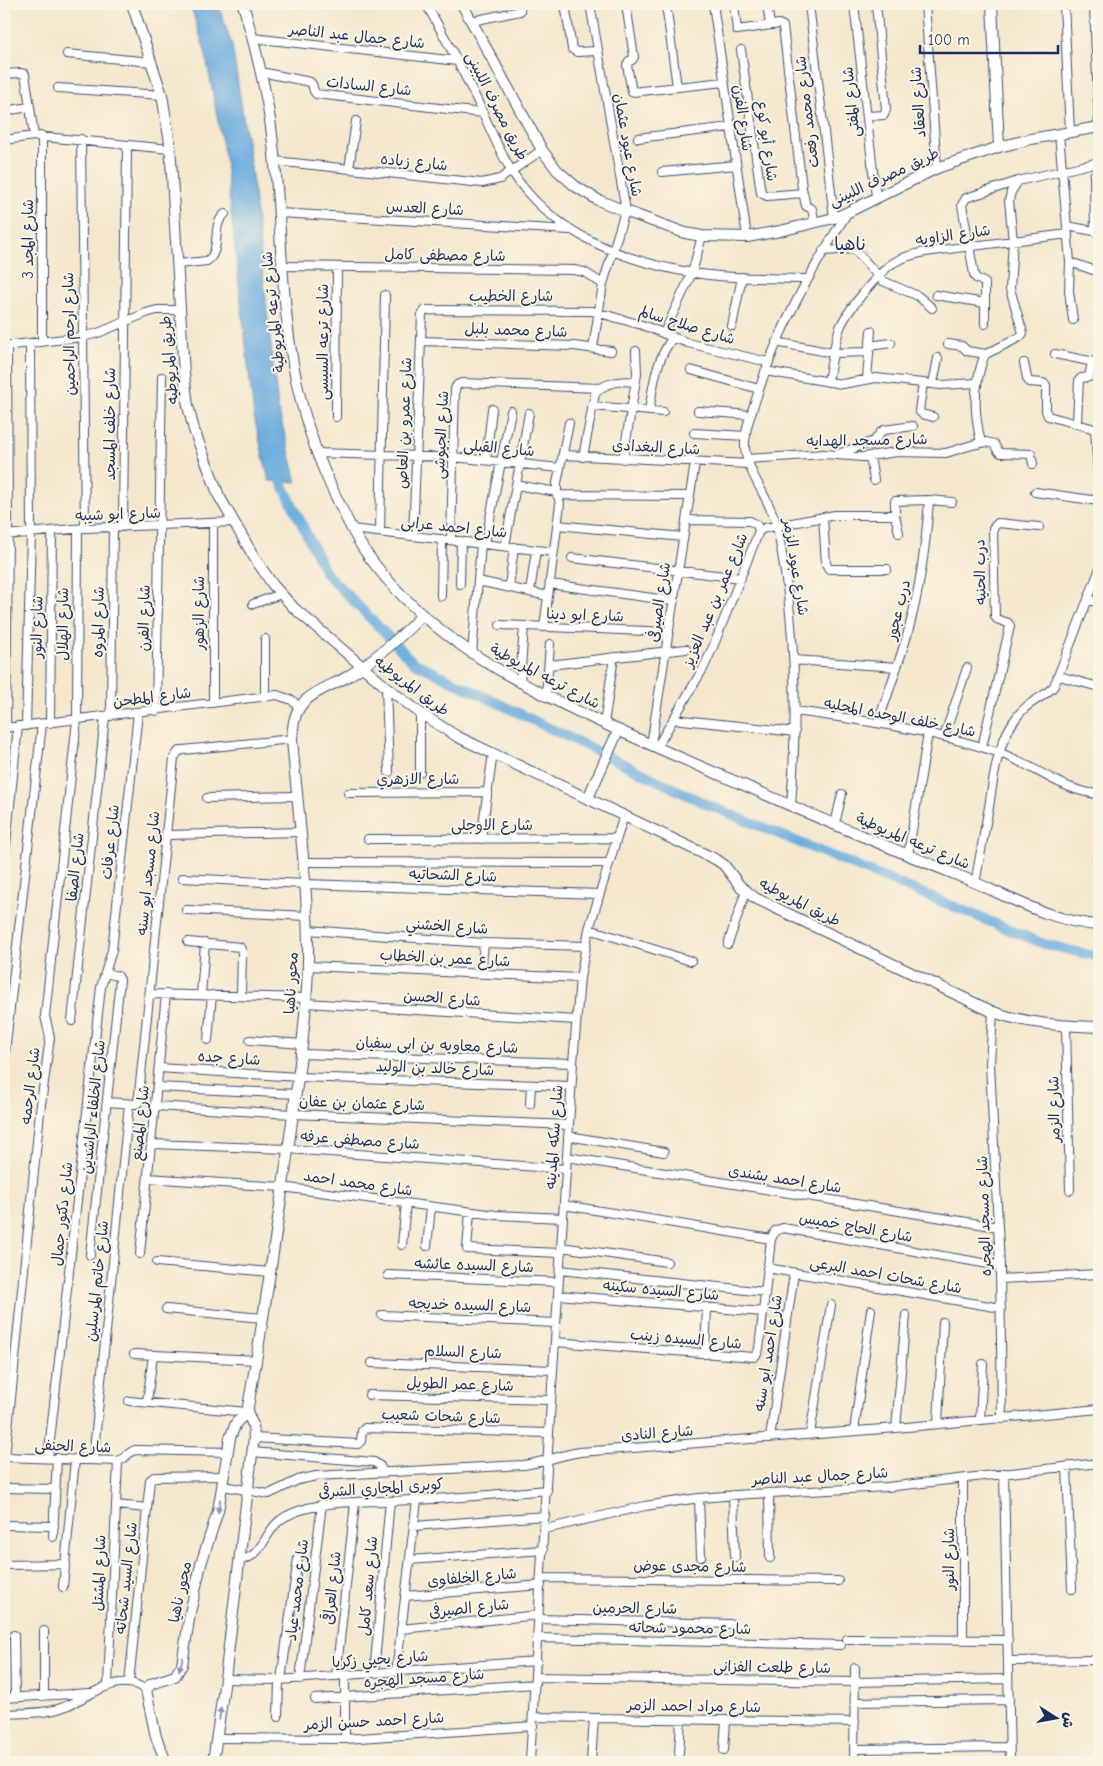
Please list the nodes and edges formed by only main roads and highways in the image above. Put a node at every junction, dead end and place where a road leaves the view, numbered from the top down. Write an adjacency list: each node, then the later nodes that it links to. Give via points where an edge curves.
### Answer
1 (132, 4): 8 (main road, طريق المريوطيه, via 162,95 170,149 184,374 194,430 219,496 280,594)
2 (243, 4): 7 (main road, شارع ترعه المريوطية, via 270,121 289,342 305,417 316,453 351,529)
3 (462, 4): 6 (main road, طريق مصرف اللبينى, via 542,150 557,170 598,200 670,229 702,236 747,237 815,223 848,212 937,168)
4 (992, 4): 6 (main road)
5 (1099, 126): 6 (main road, طريق مصرف اللبينى)
6 (999, 147)
7 (419, 619): 8 (main road); 9 (main road, شارع ترعه المريوطية, via 520,683 604,724)
8 (362, 667): 10 (main road, طريق المريوطيه, via 420,713 458,737); 13 (main road, محور ناهيا, via 311,696 299,708 294,719 292,739 308,930 306,1001 296,1094)
9 (616, 735): 10 (main road); 11 (main road, شارع ترعه المريوطية, via 654,746 975,883 1064,918)
10 (588, 798): 12 (main road, طريق المريوطيه, via 717,860 755,898 994,1012 1009,1018)
11 (1099, 925)
12 (1099, 1027)
13 (247, 1412): 14 (main road, محور ناهيا, one-way to 14, via 232,1430 216,1520 195,1588 182,1665 175,1676 151,1684 146,1690 156,1737); 15 (main road, محور ناهيا, one-way to 13, via 254,1438 253,1424)
14 (166, 1762)
15 (213, 1762)

